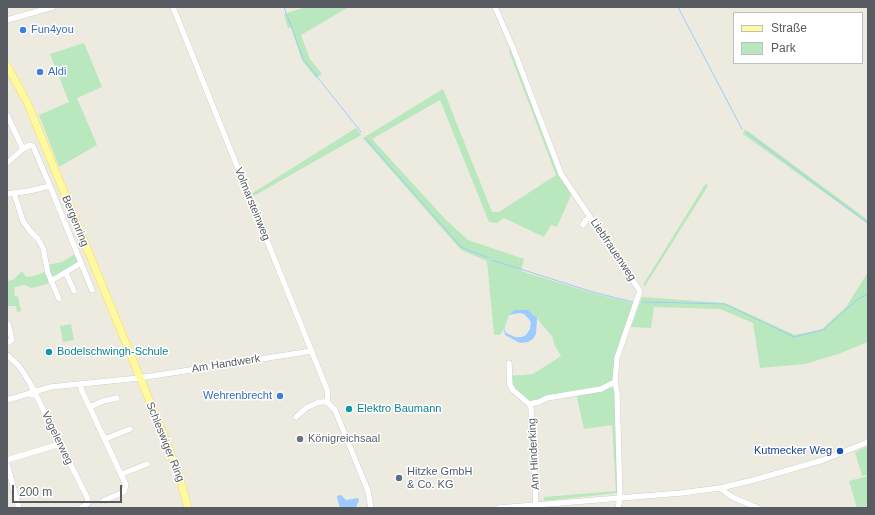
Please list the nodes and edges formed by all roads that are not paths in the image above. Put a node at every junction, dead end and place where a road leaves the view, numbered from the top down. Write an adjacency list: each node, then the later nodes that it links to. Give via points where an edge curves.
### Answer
1 (53, 7): 4 (street)
2 (173, 7): 22 (street, Volmarsteinweg)
3 (495, 7): 12 (street, Liebfrauenweg, via 561,174)
4 (7, 20)
5 (7, 66): 25 (main road, Bergenring, via 26,102)
6 (7, 117): 7 (street)
7 (23, 149): 8 (street); 9 (street, via 30,145 34,146)
8 (7, 163)
9 (50, 186): 10 (street); 14 (street)
10 (14, 193): 11 (street); 16 (street, via 23,221 43,248)
11 (7, 194)
12 (590, 217): 13 (street); 26 (street, Liebfrauenweg, via 640,291 617,358)
13 (583, 225)
14 (81, 263): 15 (street); 17 (street)
15 (66, 273): 16 (street); 18 (street)
16 (51, 281): 19 (street)
17 (92, 290)
18 (74, 291)
19 (59, 300)
20 (7, 324): 21 (street, via 12,340)
21 (7, 343)
22 (312, 351): 25 (street, Am Handwerk); 31 (street, Volmarsteinweg, via 328,392)
23 (7, 355): 28 (street, Vogelerweg, via 19,366)
24 (509, 363): 32 (street, Am Hinderking, via 510,385)
25 (139, 378): 27 (street, Am Handwerk); 49 (main road, Schleswiger Ring, via 178,472)
26 (616, 382): 32 (street, Am Hinderking, via 601,389 547,398); 44 (street, Liebfrauenweg)
27 (80, 384): 28 (street, Am Handwerk, via 51,387); 33 (street)
28 (34, 392): 30 (street, Am Handwerk); 38 (street, Vogelerweg)
29 (117, 398): 33 (street)
30 (7, 400)
31 (327, 402): 34 (street, via 312,405); 50 (street, Volmarsteinweg, via 335,410 368,491)
32 (529, 404): 46 (street, Am Hinderking)
33 (90, 407): 36 (street)
34 (296, 417)
35 (130, 429): 36 (street)
36 (105, 439): 42 (street)
37 (868, 442): 43 (street, via 823,460)
38 (60, 444): 39 (street); 48 (street, Vogelerweg, via 87,496 88,503)
39 (7, 460)
40 (7, 464): 47 (street)
41 (147, 464): 42 (street)
42 (122, 474): 45 (street, via 126,485 124,492)
43 (720, 488): 44 (street); 53 (street, via 732,497)
44 (620, 498): 46 (street); 52 (street, Liebfrauenweg)
45 (103, 501)
46 (536, 505): 51 (street)
47 (19, 508)
48 (81, 508)
49 (188, 508)
50 (371, 508)
51 (499, 508)
52 (618, 508)
53 (758, 508)

